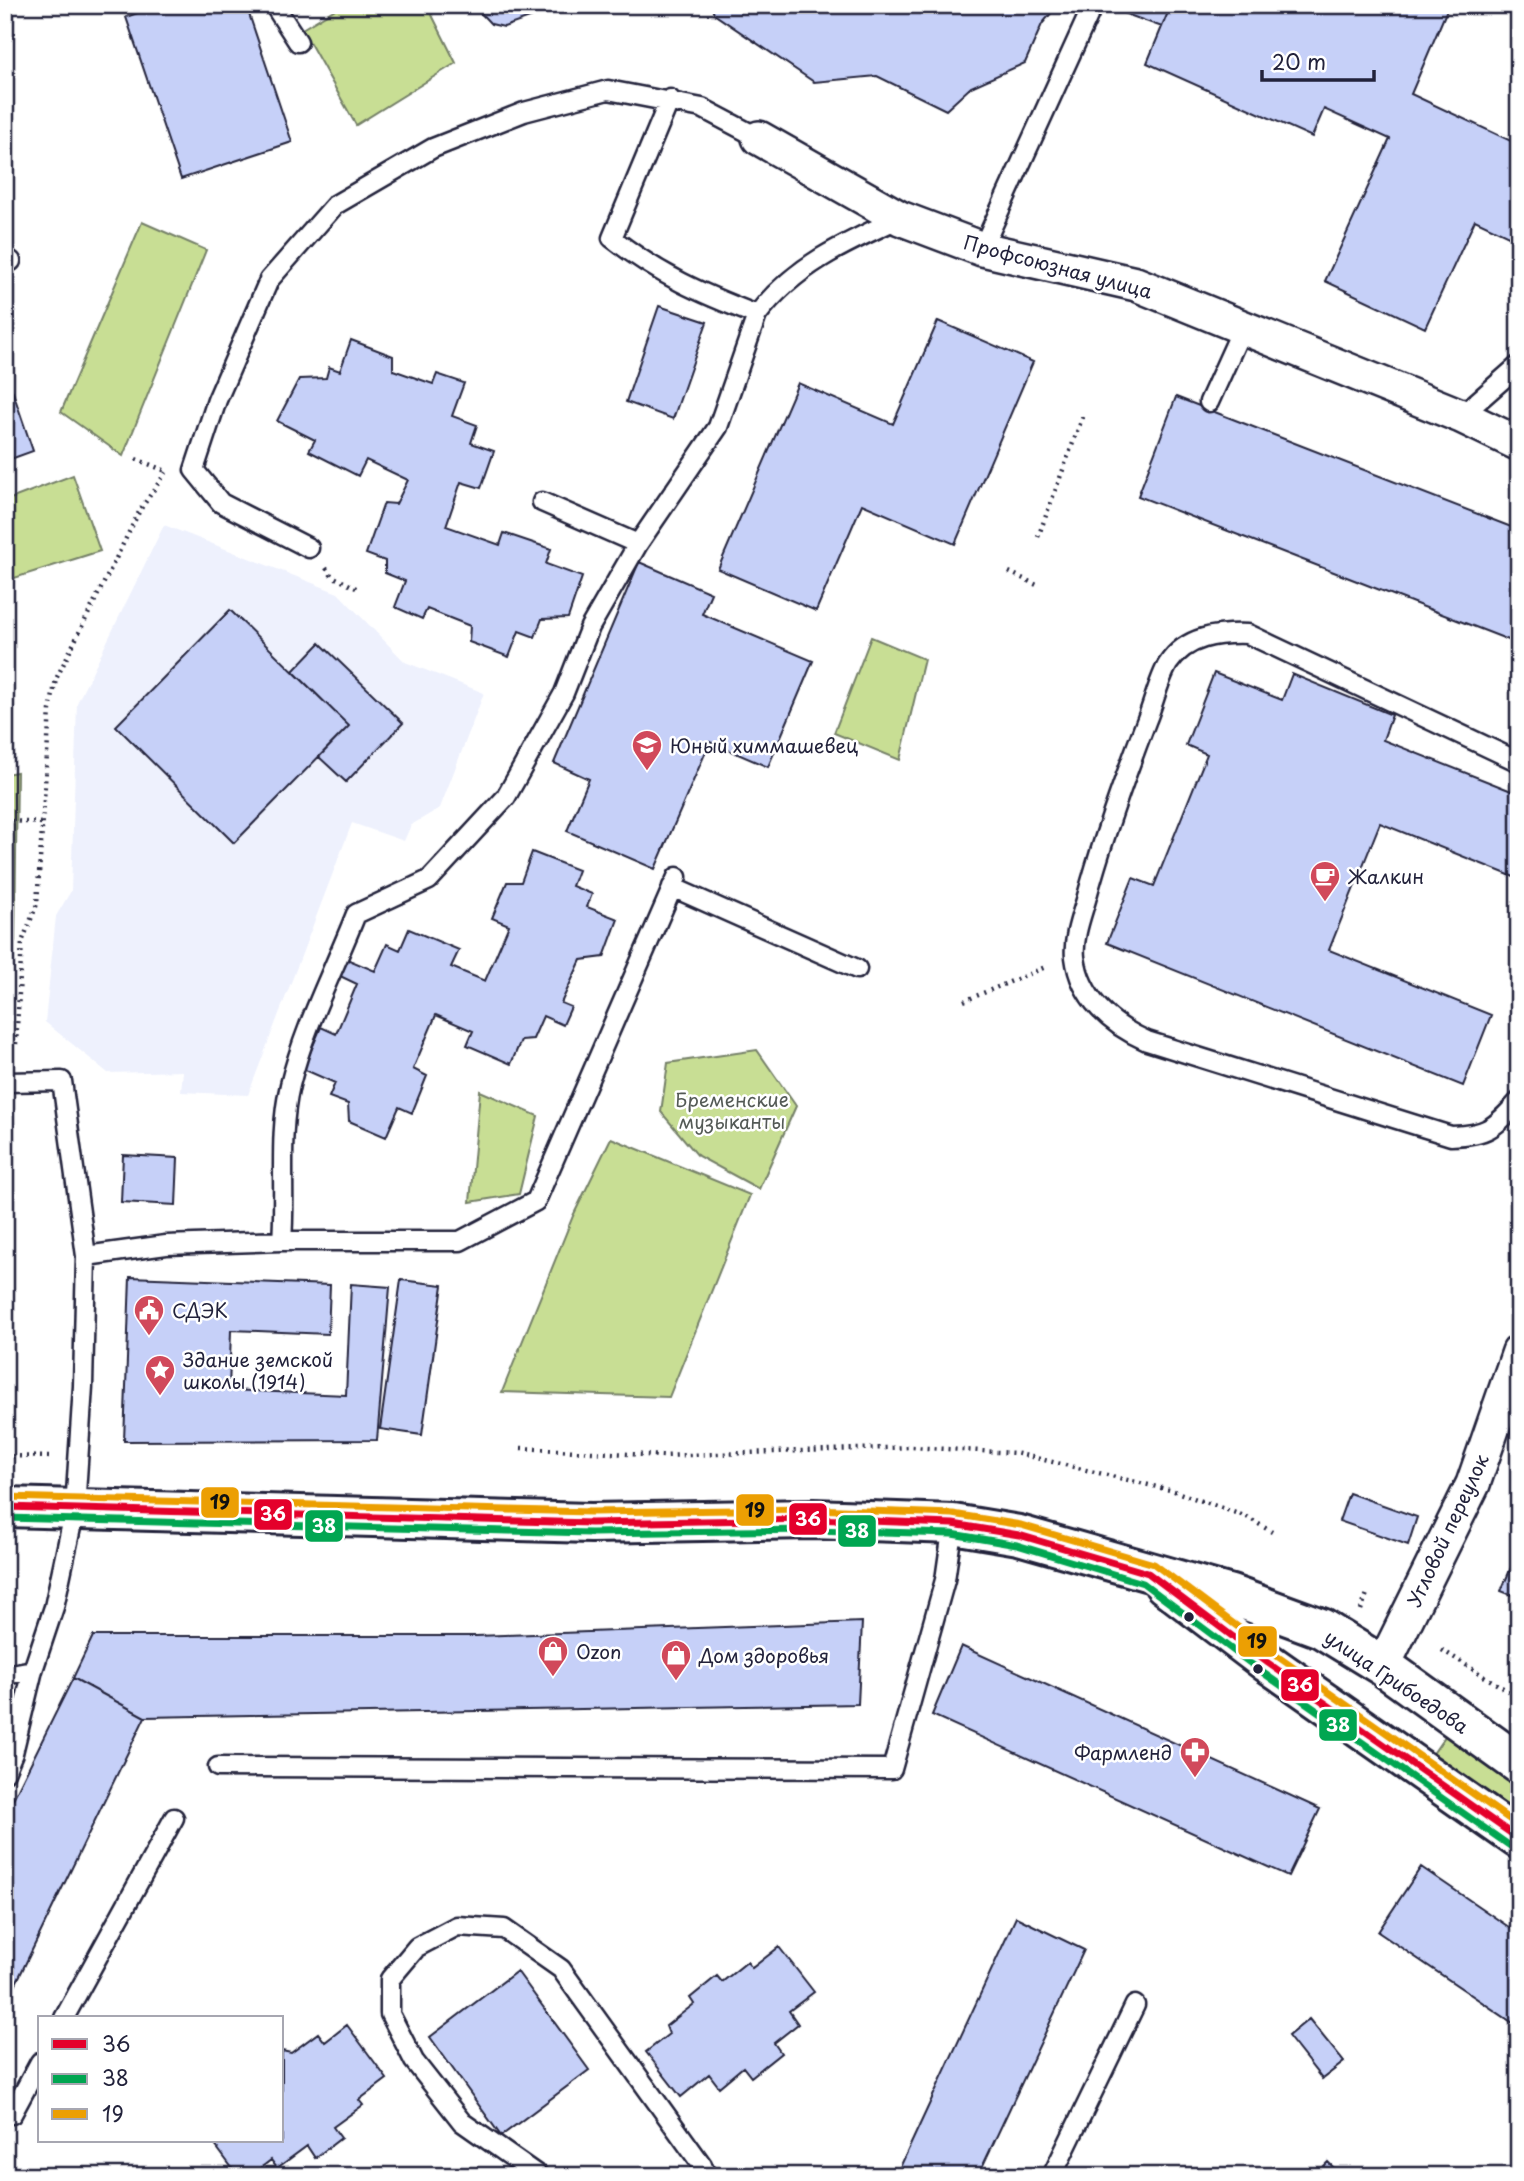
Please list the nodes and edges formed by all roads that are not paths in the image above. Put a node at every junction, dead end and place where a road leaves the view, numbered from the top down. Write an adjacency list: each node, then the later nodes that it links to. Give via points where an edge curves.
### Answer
1 (274, 5): 3 (lane)
2 (1093, 5): 7 (lane)
3 (298, 42)
4 (670, 99): 5 (lane, via 702,108); 8 (lane, via 612,238 687,288); 16 (lane, via 608,90 524,112 433,148 335,205 269,280 217,400 194,470 221,503)
5 (759, 138): 6 (street, Профсоюзная улица)
6 (900, 218): 7 (street, Профсоюзная улица); 8 (lane, via 826,253 776,290)
7 (982, 249): 9 (street, Профсоюзная улица, via 1136,284)
8 (757, 315): 15 (lane, via 718,427)
9 (1243, 327): 11 (lane); 12 (street, Профсоюзная улица)
10 (1519, 366): 12 (lane)
11 (1209, 402)
12 (1461, 416): 13 (street, Профсоюзная улица)
13 (1519, 444)
14 (542, 502): 15 (lane)
15 (638, 544): 21 (lane, via 590,627 564,693 506,797 429,880 356,914 290,1085)
16 (309, 548)
17 (1519, 762): 20 (lane, via 1248,634 1198,638 1169,663 1106,825 1075,955 1082,983 1096,1006 1122,1030 1147,1041 1451,1136 1479,1136)
18 (857, 969): 21 (lane, via 674,882 536,1201 460,1241)
19 (5, 1082): 22 (lane, via 62,1081)
20 (1519, 1101)
21 (282, 1241): 22 (lane, via 166,1245)
22 (86, 1256): 25 (lane)
23 (1519, 1352): 28 (street, Угловой переулок, via 1473,1484)
24 (5, 1507): 25 (main road, улица Грибоедова)
25 (75, 1509): 26 (main road, улица Грибоедова, via 590,1523 813,1518); 29 (lane, via 54,1607)
26 (953, 1524): 27 (main road, улица Грибоедова, via 1018,1535); 32 (lane, via 945,1580 892,1769)
27 (1148, 1573): 28 (main road, улица Грибоедова, via 1231,1595 1321,1628); 35 (main road, улица Грибоедова)
28 (1383, 1666): 31 (main road, улица Грибоедова)
29 (33, 1670): 30 (lane); 33 (lane)
30 (5, 1675)
31 (1519, 1764)
32 (218, 1767)
33 (5, 1772)
34 (174, 1818): 37 (lane)
35 (1519, 1839)
36 (1135, 2005): 42 (lane)
37 (65, 2016)
38 (38, 2066): 39 (lane, via 12,2114)
39 (5, 2111)
40 (540, 2176): 41 (lane, via 462,2122 414,2061 390,2014 390,1979 417,1947 457,1926 504,1929 561,1969)
41 (706, 2176)
42 (1052, 2176)

